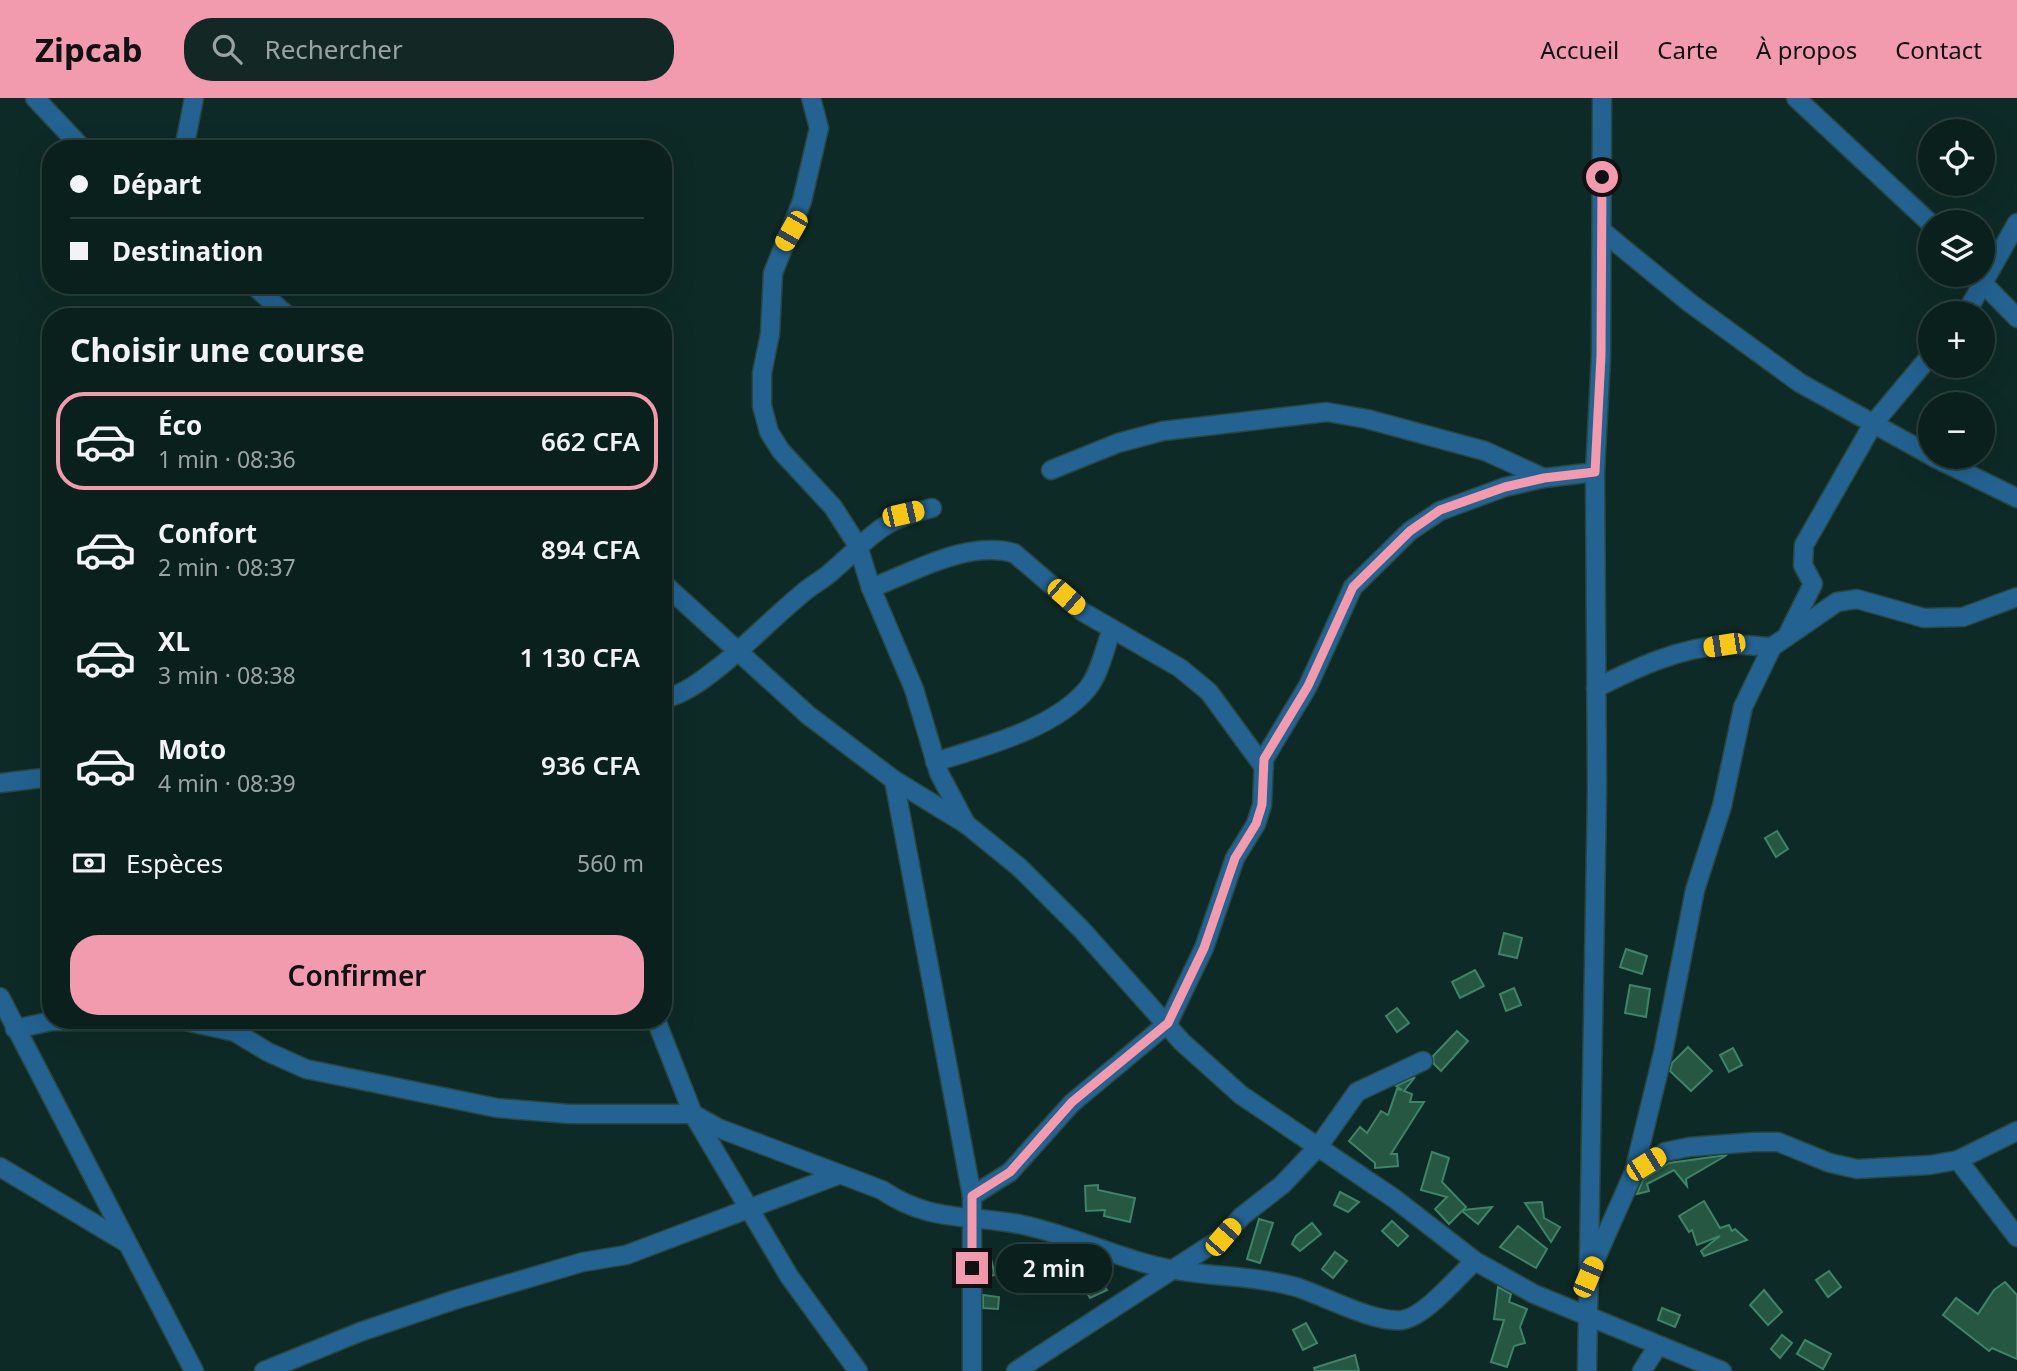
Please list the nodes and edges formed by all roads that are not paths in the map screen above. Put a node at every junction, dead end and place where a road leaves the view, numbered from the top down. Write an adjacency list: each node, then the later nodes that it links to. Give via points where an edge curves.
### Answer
1 (22, 98): 6 (street)
2 (194, 98): 8 (street)
3 (811, 98): 26 (street, via 819,128 802,201 773,273 762,406 769,432 781,451 833,508)
4 (1602, 98): 11 (street)
5 (1796, 98): 9 (street)
6 (40, 104): 7 (street)
7 (74, 140)
8 (186, 140)
9 (1918, 212)
10 (2017, 223): 12 (street)
11 (1602, 230): 18 (street, via 1690,303 1800,383); 22 (street)
12 (1995, 254)
13 (1987, 287): 16 (street)
14 (263, 294): 15 (street)
15 (279, 308)
16 (2017, 318)
17 (1918, 370): 18 (street)
18 (1873, 424): 19 (street); 32 (street, via 1804,545 1803,565 1813,584)
19 (1918, 448)
20 (1958, 469): 24 (street)
21 (1051, 470): 23 (street, via 1163,431 1327,412 1485,451)
22 (1595, 472): 23 (street); 35 (street)
23 (1544, 478): 38 (street, via 1440,510 1410,531 1353,587 1308,686 1264,759)
24 (2017, 498)
25 (932, 508): 26 (street, via 903,514)
26 (858, 546): 27 (street); 28 (street)
27 (837, 567): 28 (street); 34 (street)
28 (871, 588): 31 (street, via 965,552 1002,550 1014,553 1083,612); 37 (street, via 914,689)
29 (672, 591): 34 (street)
30 (2017, 597): 32 (street, via 1963,617 1924,618 1847,600)
31 (1112, 629): 37 (street, via 1088,688 1061,711 1013,737); 38 (street, via 1180,668 1209,692)
32 (1788, 635): 33 (street)
33 (1772, 647): 35 (street, via 1724,645 1692,650 1641,665); 55 (street, via 1742,707 1722,806 1695,890)
34 (740, 650): 36 (street); 40 (street, via 808,715)
35 (1596, 688): 64 (street)
36 (672, 697)
37 (935, 762): 42 (street)
38 (1264, 767): 45 (street, via 1256,824 1235,858 1204,948)
39 (42, 778): 41 (street)
40 (894, 780): 42 (street); 57 (street)
41 (0, 783)
42 (966, 824): 45 (street, via 1018,867)
43 (0, 997): 46 (street)
44 (42, 1023): 46 (street)
45 (1168, 1023): 52 (street, via 1182,1042 1241,1095); 57 (street, via 1072,1102 1010,1172)
46 (15, 1029): 61 (street)
47 (221, 1029): 50 (street, via 306,1069 497,1108 570,1114)
48 (660, 1029): 50 (street)
49 (1423, 1061): 52 (street, via 1357,1092)
50 (693, 1114): 56 (street); 58 (street)
51 (2017, 1131): 53 (street)
52 (1318, 1147): 62 (street); 63 (street, via 1223,1237)
53 (1958, 1160): 55 (street, via 1857,1169 1778,1142 1754,1142 1665,1152); 60 (street)
54 (0, 1167): 61 (street)
55 (1634, 1172): 64 (street)
56 (838, 1175): 58 (street); 59 (street, via 932,1215)
57 (972, 1196): 59 (street)
58 (747, 1209): 68 (street, via 626,1255 583,1262 453,1300); 69 (street)
59 (973, 1221): 63 (street, via 1020,1224); 70 (street)
60 (2017, 1237)
61 (125, 1242): 67 (street)
62 (1475, 1261): 63 (street, via 1446,1290 1403,1320 1381,1318 1296,1287); 65 (street, via 1534,1294)
63 (1175, 1270): 71 (street)
64 (1588, 1277): 65 (street)
65 (1587, 1316): 66 (street); 72 (street)
66 (1657, 1347): 73 (street); 74 (street)
67 (194, 1371)
68 (264, 1371)
69 (858, 1371)
70 (972, 1371)
71 (1016, 1371)
72 (1587, 1371)
73 (1642, 1371)
74 (1722, 1371)

